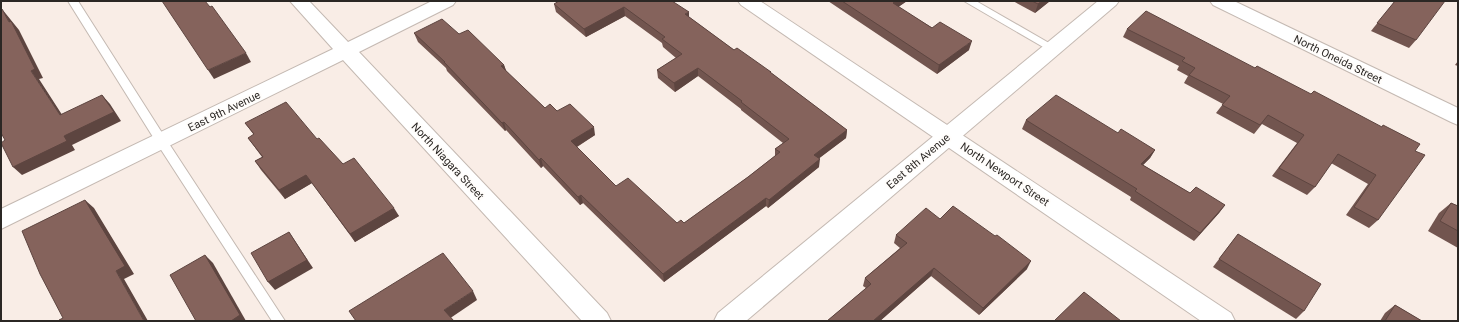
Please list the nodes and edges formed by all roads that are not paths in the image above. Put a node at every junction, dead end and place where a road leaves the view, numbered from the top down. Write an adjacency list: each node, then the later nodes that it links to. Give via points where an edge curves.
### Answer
1 (73, 1): 12 (lane)
2 (299, 1): 9 (street, North Niagara Street)
3 (447, 1): 9 (street, East 9th Avenue)
4 (746, 1): 11 (street, North Newport Street)
5 (969, 1): 8 (lane)
6 (1110, 1): 8 (street, East 8th Avenue)
7 (1219, 1): 10 (street, North Oneida Street)
8 (1053, 49): 11 (street, East 8th Avenue)
9 (345, 51): 12 (street, East 9th Avenue); 15 (street, North Niagara Street)
10 (1458, 117)
11 (948, 136): 16 (street, East 8th Avenue); 17 (street, North Newport Street)
12 (162, 142): 13 (street, East 9th Avenue); 14 (lane)
13 (1, 220)
14 (279, 321)
15 (598, 321)
16 (727, 321)
17 (1222, 321)

